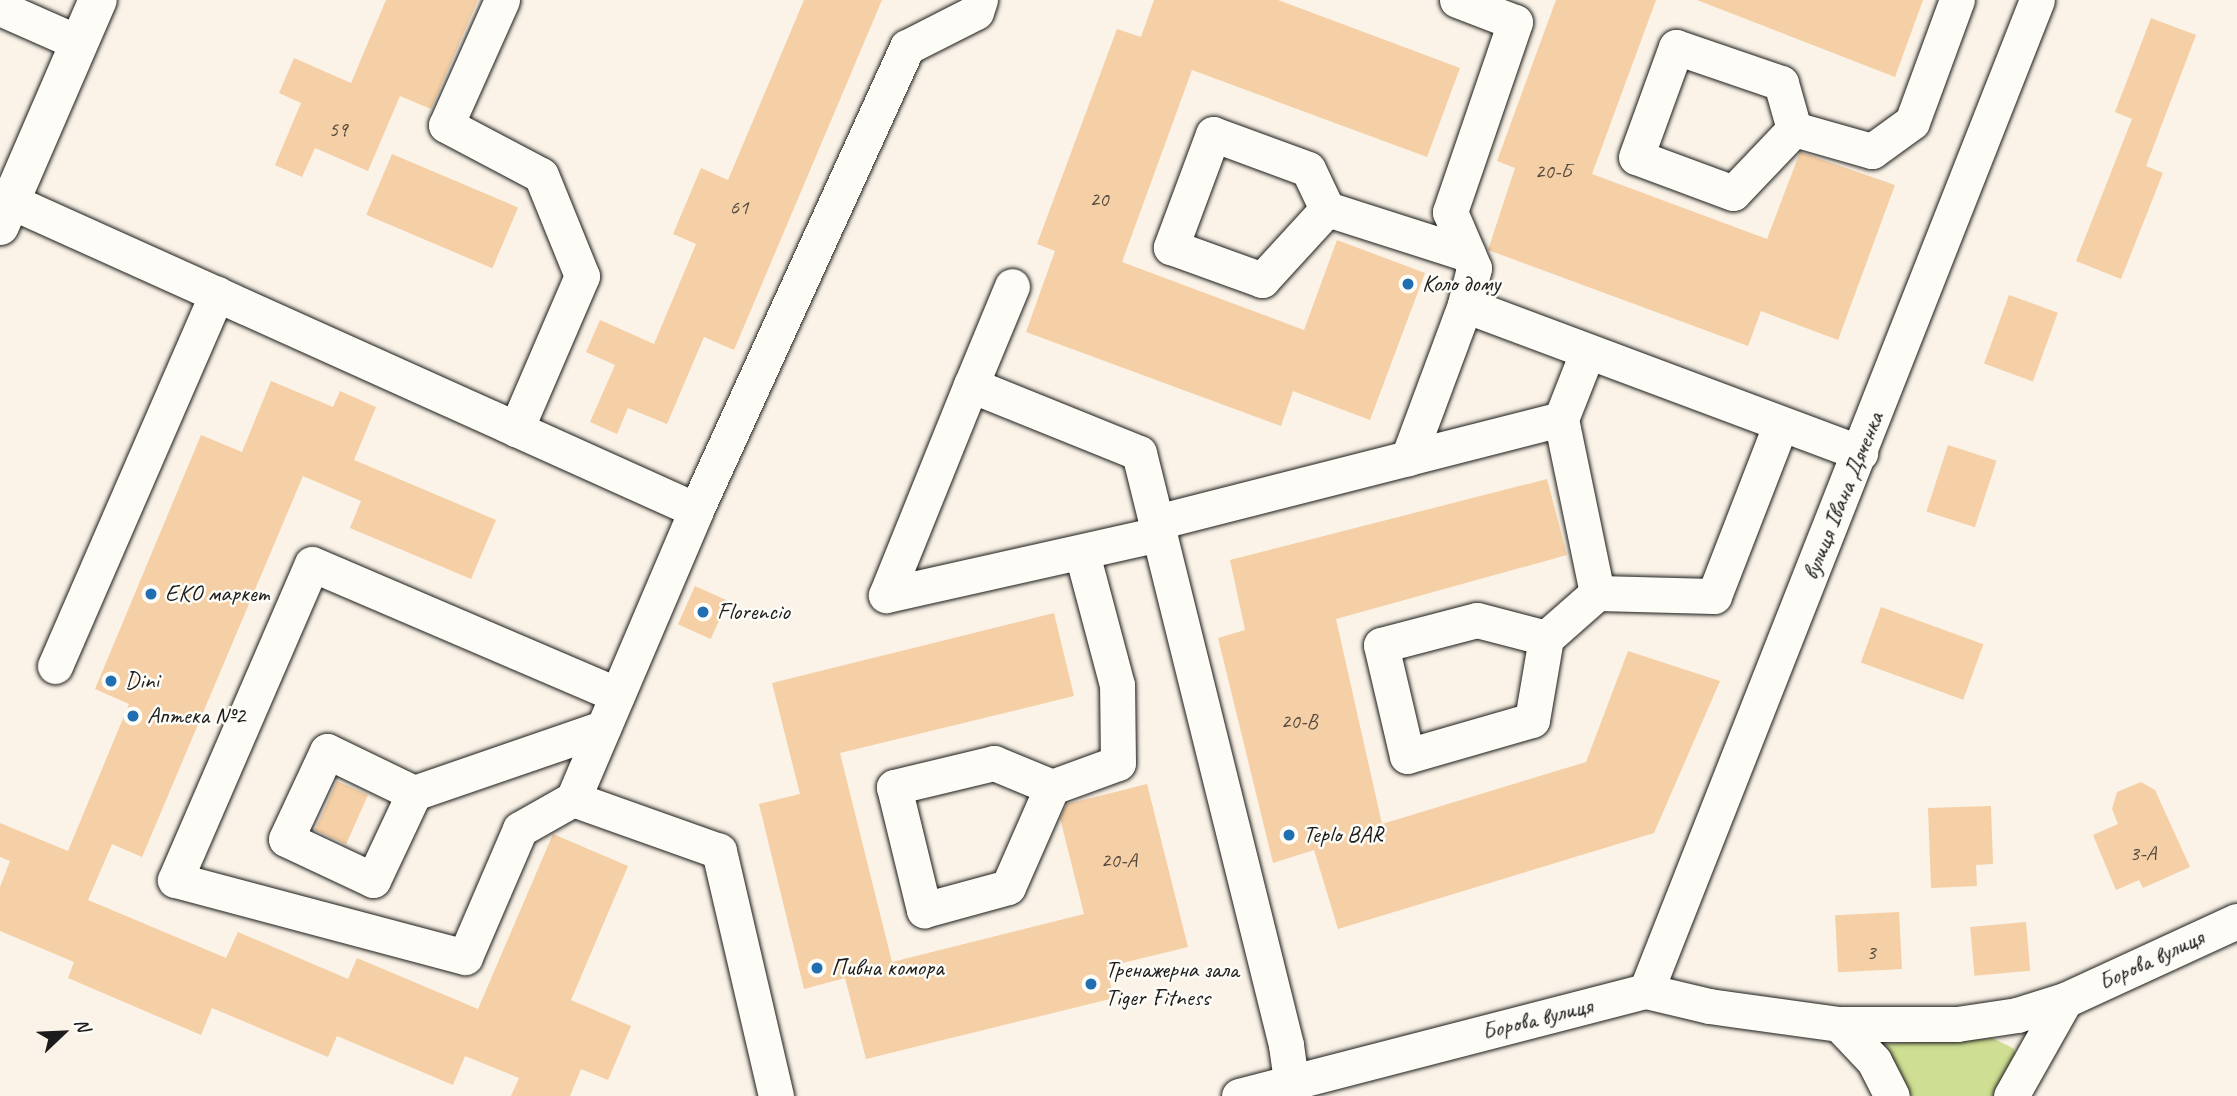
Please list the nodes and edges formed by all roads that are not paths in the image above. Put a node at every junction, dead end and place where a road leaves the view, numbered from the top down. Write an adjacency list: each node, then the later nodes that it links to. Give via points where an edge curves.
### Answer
1 (98, 0): 8 (main road)
2 (502, 0): 20 (street, via 446,125 541,175 582,276)
3 (980, 0): 23 (street, via 976,12 907,47)
4 (1457, 0): 12 (street, via 1515,22 1450,212)
5 (1957, 0): 9 (street, via 1912,122 1872,151)
6 (2038, 0): 21 (street, вулиця Івана Дяченка)
7 (0, 8): 8 (street)
8 (79, 43): 11 (main road)
9 (1794, 129): 9 (street, via 1781,83 1676,47 1636,157 1732,193)
10 (1327, 209): 10 (street, via 1262,281 1171,247 1213,134 1308,169); 12 (street)
11 (5, 214): 14 (street)
12 (1468, 254): 15 (street, via 1474,268)
13 (1012, 286): 17 (street)
14 (218, 295): 20 (street); 28 (street)
15 (1465, 305): 16 (street); 22 (street)
16 (1587, 353): 18 (street); 19 (street)
17 (971, 385): 24 (street, via 1139,453); 25 (street, via 886,595)
18 (1561, 419): 22 (street); 26 (street)
19 (1780, 426): 21 (street); 26 (street, via 1714,596)
20 (516, 429): 23 (street)
21 (1860, 453): 35 (street, вулиця Івана Дяченка)
22 (1408, 458): 24 (street)
23 (696, 510): 29 (street)
24 (1158, 528): 25 (street); 38 (street)
25 (1082, 552): 31 (street, via 1117,685 1118,763)
26 (1597, 593): 27 (street)
27 (1546, 638): 27 (street, via 1477,620 1381,645 1407,756 1532,720)
28 (55, 666)
29 (617, 695): 30 (street); 33 (street, via 313,564 175,880 465,957 520,829)
30 (603, 728): 32 (street); 33 (street)
31 (1052, 787): 31 (street, via 1008,887 924,910 894,787 994,762)
32 (414, 793)
33 (573, 799): 39 (street, via 719,851)
34 (2237, 920): 36 (street, Борова вулиця)
35 (1646, 991): 37 (street, Борова вулиця, via 1709,1006); 38 (street, Борова вулиця)
36 (2065, 1000): 37 (street, Борова вулиця, via 1957,1024); 42 (street)
37 (1839, 1024): 41 (street, via 1874,1062)
38 (1291, 1081): 40 (street, Борова вулиця)
39 (776, 1096)
40 (1239, 1096)
41 (1892, 1096)
42 (2011, 1096)

